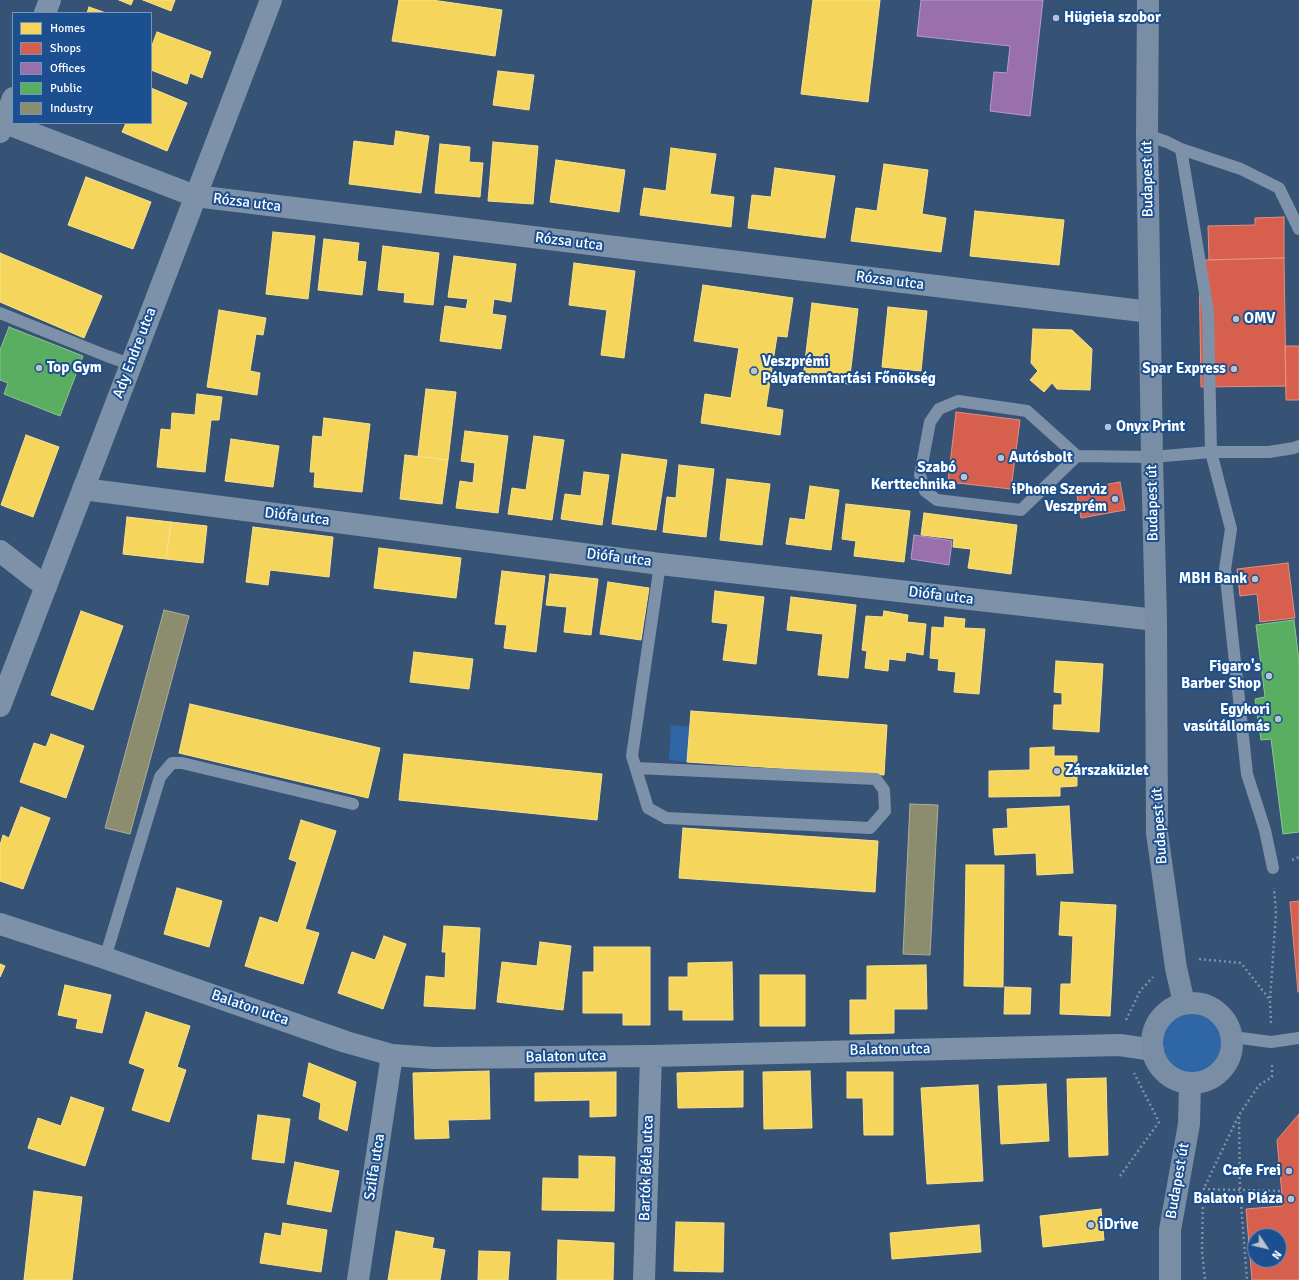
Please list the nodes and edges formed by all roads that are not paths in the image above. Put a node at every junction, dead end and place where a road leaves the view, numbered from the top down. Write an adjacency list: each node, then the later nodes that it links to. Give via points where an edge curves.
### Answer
1 (50, 0): 4 (street)
2 (271, 0): 9 (street, Ady Endre utca)
3 (1148, 0): 7 (main road, Budapest út)
4 (45, 12)
5 (12, 100): 6 (street)
6 (1, 125): 9 (street, Rózsa utca)
7 (1147, 135): 8 (lane); 11 (main road, Budapest út)
8 (1181, 149): 10 (lane, via 1241,169 1279,188); 15 (lane, via 1208,311)
9 (195, 196): 11 (street, Rózsa utca); 13 (street, Ady Endre utca)
10 (1299, 229)
11 (1150, 312): 17 (main road, Budapest út)
12 (0, 313): 13 (lane)
13 (130, 364): 18 (street, Ady Endre utca)
14 (1299, 446): 15 (lane, via 1269,452)
15 (1211, 452): 17 (lane); 26 (lane, via 1231,529 1225,569 1247,774 1265,830)
16 (1077, 456): 16 (lane, via 1021,510 937,500 925,491 920,475 930,422 939,409 958,401 1027,410); 17 (lane)
17 (1152, 457): 22 (main road, Budapest út)
18 (83, 489): 20 (street, Diófa utca); 21 (street, Ady Endre utca)
19 (0, 551): 21 (street)
20 (660, 564): 22 (street, Diófa utca); 24 (lane, via 632,756)
21 (46, 587): 23 (street, Ady Endre utca)
22 (1156, 620): 29 (main road, Budapest út, via 1158,833 1176,968)
23 (0, 706)
24 (636, 768): 24 (lane, via 648,808 666,818 870,828 884,811 884,790 876,779)
25 (353, 804): 28 (lane, via 182,763 172,763 160,777)
26 (1273, 868)
27 (0, 924): 28 (street, Balaton utca)
28 (105, 958): 33 (street, Balaton utca, via 346,1042)
29 (1184, 1003): 30 (main road, via 1200,1003 1215,1010 1227,1022); 32 (main road, via 1172,1008 1159,1020 1153,1037)
30 (1233, 1037): 31 (lane, via 1271,1042); 35 (main road, via 1232,1052 1216,1075 1204,1081)
31 (1299, 1038)
32 (1153, 1050): 34 (street, Balaton utca, via 1120,1045); 35 (main road, via 1157,1062 1165,1073 1177,1080)
33 (392, 1055): 34 (street, Balaton utca, via 434,1058); 36 (street, Szilfa utca)
34 (651, 1056): 37 (street, Bartók Béla utca)
35 (1190, 1083): 38 (main road, Budapest út, via 1188,1124 1170,1230)
36 (358, 1280)
37 (644, 1280)
38 (1170, 1280)

